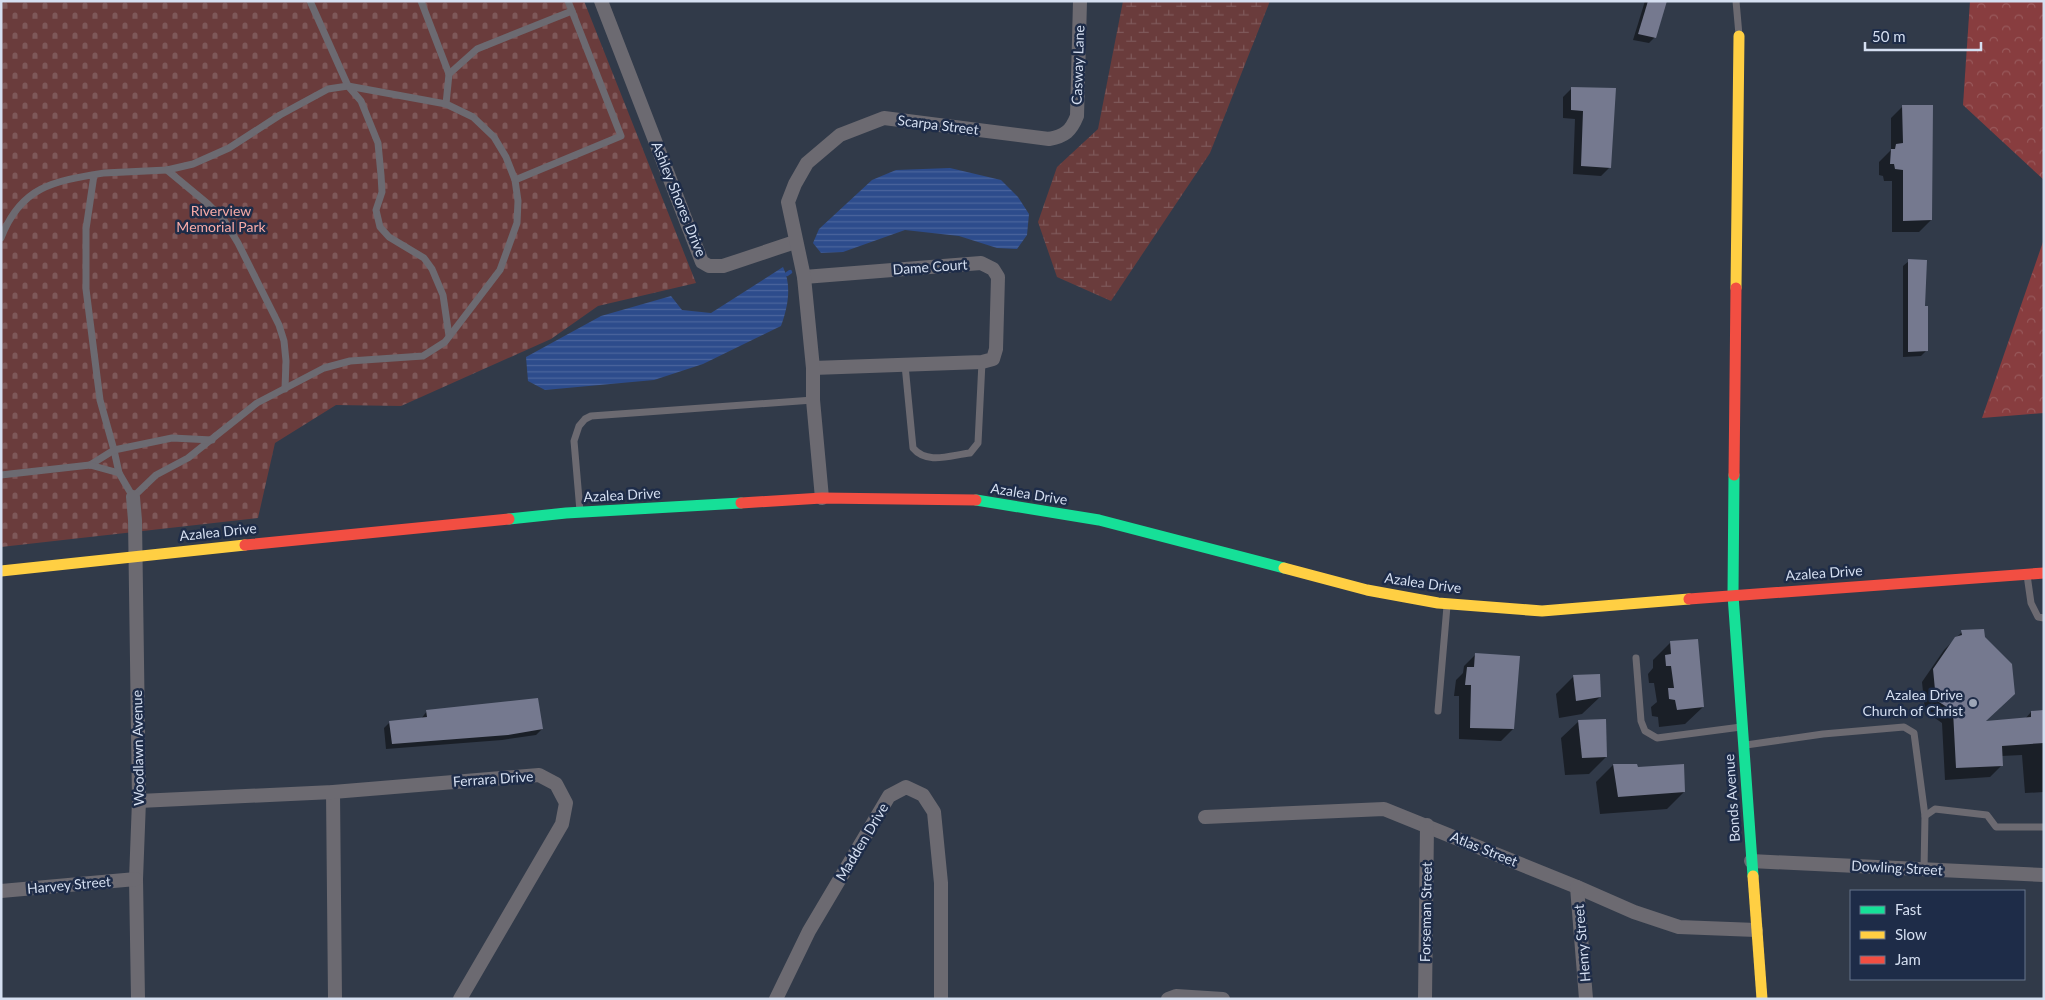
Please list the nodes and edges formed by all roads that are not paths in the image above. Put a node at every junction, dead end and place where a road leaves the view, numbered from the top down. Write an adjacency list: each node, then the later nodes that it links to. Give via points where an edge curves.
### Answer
1 (310, 1): 10 (lane)
2 (421, 1): 9 (lane)
3 (568, 1): 7 (lane)
4 (601, 1): 17 (street, Ashley Shores Drive, via 702,262 708,266 723,266)
5 (1080, 1): 12 (street, Casway Lane, via 1077,116)
6 (1736, 1): 8 (lane)
7 (572, 11): 9 (lane, via 477,49); 15 (lane, via 621,136)
8 (1740, 36): 37 (street, Bonds Avenue)
9 (449, 74): 11 (lane)
10 (348, 86): 11 (lane); 13 (lane, via 328,89 229,148 193,164); 19 (lane, via 361,101 378,143 382,191 376,210 380,227 389,237 424,258 432,269 442,295)
11 (446, 104): 15 (lane, via 473,117 494,137)
12 (1073, 128): 17 (street, Scarpa Street, via 1062,136 1049,139 884,118 840,135 808,163 795,184 788,202)
13 (167, 170): 14 (lane); 23 (lane, via 224,220 238,243 279,325 286,361)
14 (94, 175): 16 (lane, via 52,183 40,189 8,219); 26 (lane, via 86,229 86,289 100,400)
15 (515, 180): 19 (lane, via 517,223 500,270)
16 (1, 238)
17 (795, 242): 18 (street)
18 (804, 277): 20 (street, Dame Court, via 981,263 993,269 998,277 996,349 993,359); 22 (street)
19 (449, 336): 23 (lane, via 423,356 350,361 324,368)
20 (982, 362): 21 (street); 21 (lane, via 978,443 970,452 930,458 919,455 913,448)
21 (905, 365): 22 (street)
22 (814, 368): 24 (street)
23 (285, 389): 25 (lane, via 257,403)
24 (813, 400): 31 (street); 32 (lane, via 584,419 574,441)
25 (212, 440): 26 (lane, via 172,438); 30 (lane, via 188,458 156,475)
26 (114, 450): 27 (lane); 28 (lane)
27 (90, 465): 28 (lane); 29 (lane)
28 (118, 473): 30 (lane)
29 (1, 476)
30 (133, 497): 33 (street, Woodlawn Avenue)
31 (822, 498): 32 (street, Azalea Drive); 38 (street, Azalea Drive, via 970,500 1099,520 1367,590)
32 (580, 512): 33 (street, Azalea Drive)
33 (135, 556): 34 (street, Azalea Drive); 45 (street, Woodlawn Avenue)
34 (1, 571)
35 (2044, 573): 36 (street, Azalea Drive)
36 (2027, 574): 37 (street, Azalea Drive); 39 (lane, via 2031,603 2038,617)
37 (1733, 595): 38 (street, Azalea Drive, via 1542,611); 42 (street, Bonds Avenue)
38 (1448, 603): 41 (lane)
39 (2044, 618)
40 (1636, 658): 42 (lane, via 1641,721 1645,731 1657,738)
41 (1438, 712)
42 (1742, 727): 43 (street, Bonds Avenue)
43 (1743, 745): 46 (lane, via 1904,727 1914,733); 50 (street, Bonds Avenue)
44 (333, 792): 45 (street, Ferrara Drive); 58 (street); 59 (street, Ferrara Drive, via 539,775 556,784 566,803 562,824)
45 (138, 801): 53 (street, Woodlawn Avenue)
46 (1925, 816): 49 (lane, via 1935,809 1987,815 1996,827); 51 (lane)
47 (1205, 817): 48 (street, Atlas Street, via 1384,809)
48 (1427, 825): 54 (street, Atlas Street); 64 (street, Forseman Street)
49 (2044, 828)
50 (1751, 861): 51 (street, Dowling Street); 56 (street, Bonds Avenue)
51 (1924, 870): 52 (street, Dowling Street)
52 (2044, 876)
53 (136, 879): 55 (street, Harvey Street); 57 (street, Woodlawn Avenue)
54 (1577, 886): 56 (street, Atlas Street, via 1634,912 1679,927); 65 (street, Henry Street)
55 (1, 892)
56 (1756, 930): 66 (street, Bonds Avenue)
57 (138, 999)
58 (335, 999)
59 (460, 999)
60 (776, 999): 61 (street, Madden Drive, via 809,931 889,796 906,786 922,795 934,812 941,883)
61 (941, 999)
62 (1168, 999): 63 (street, via 1176,996)
63 (1223, 999)
64 (1425, 999)
65 (1586, 999)
66 (1762, 999)

